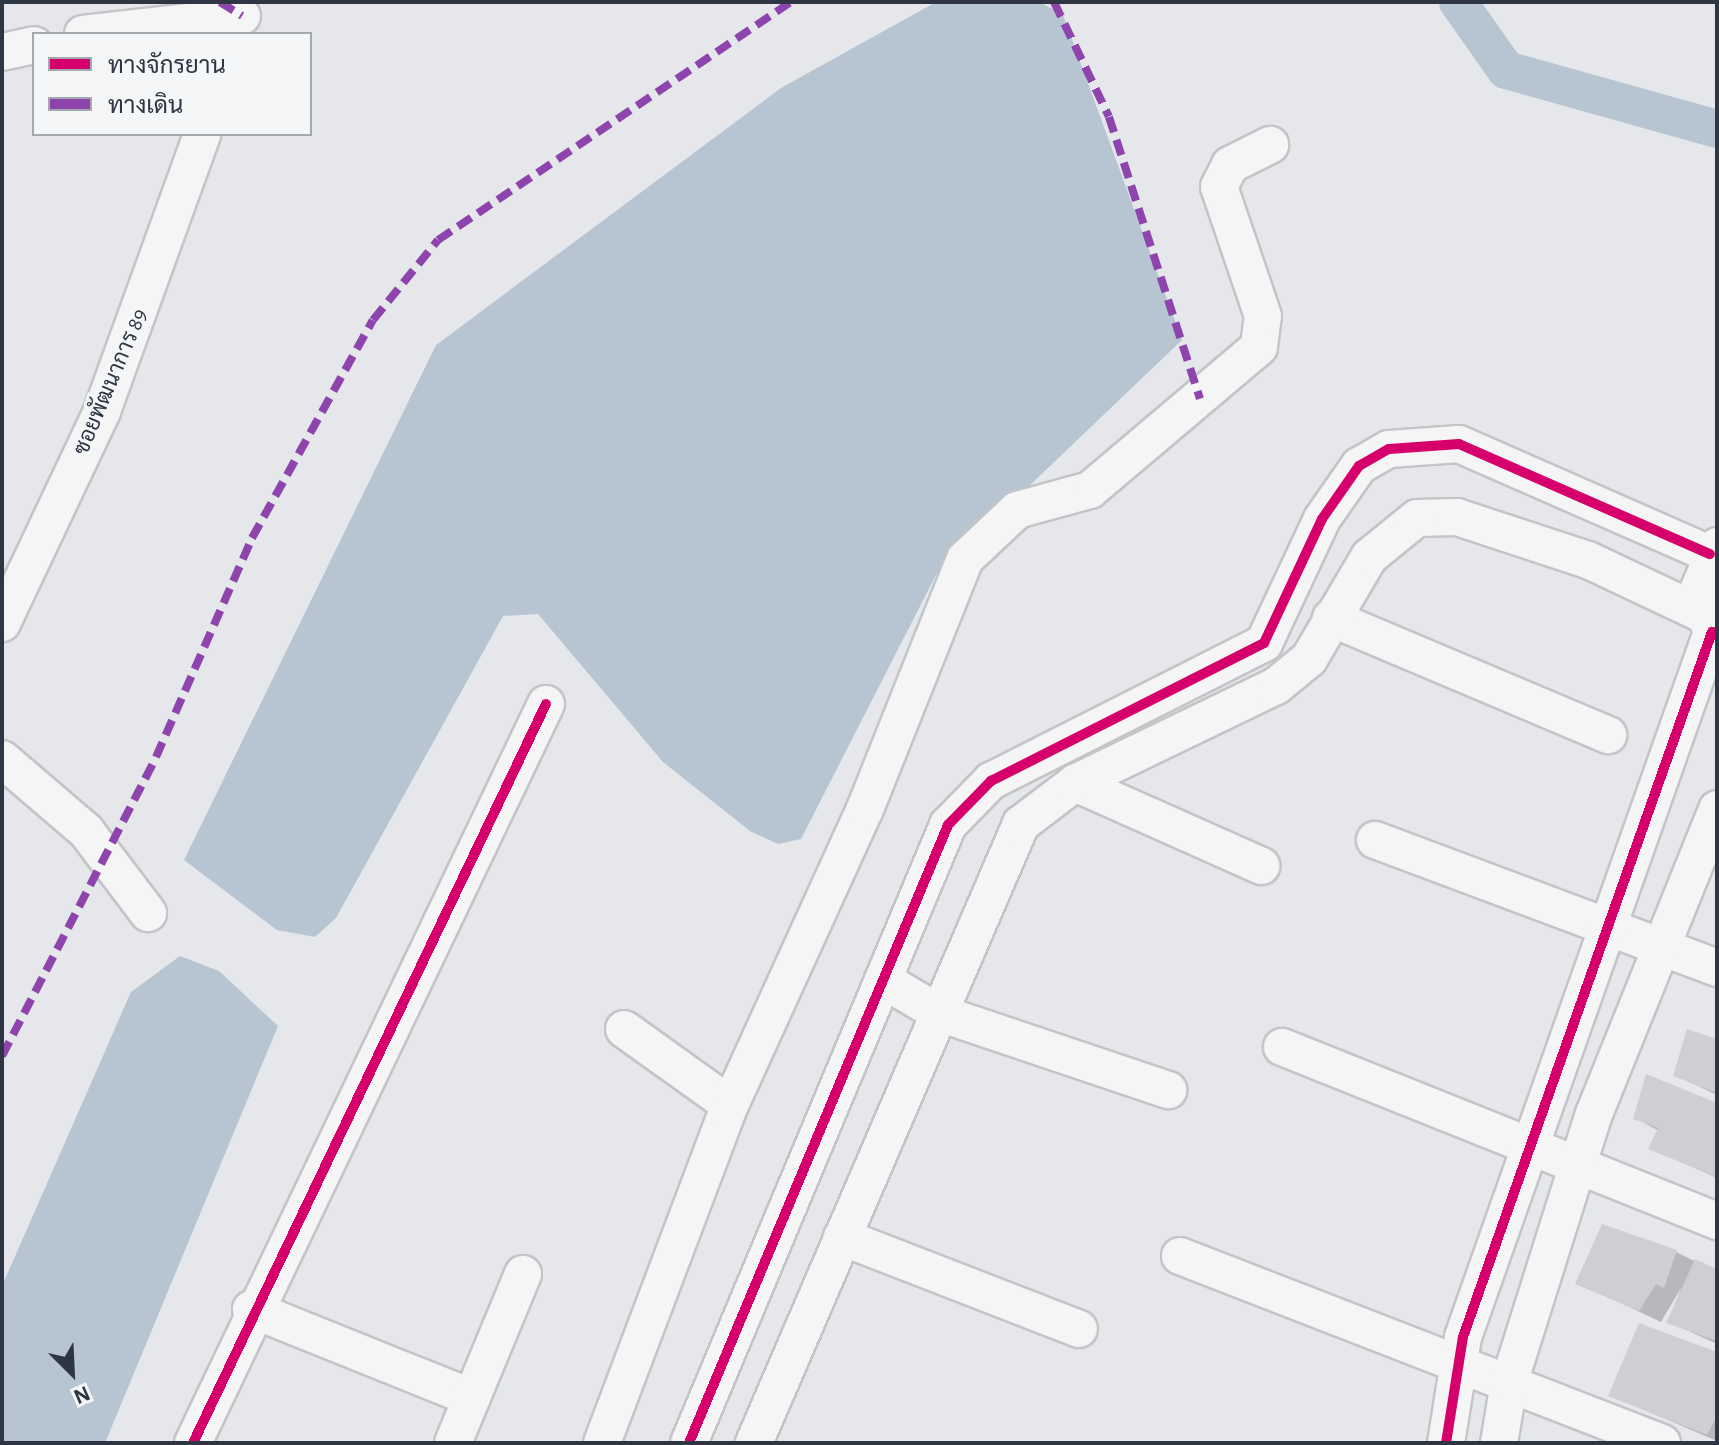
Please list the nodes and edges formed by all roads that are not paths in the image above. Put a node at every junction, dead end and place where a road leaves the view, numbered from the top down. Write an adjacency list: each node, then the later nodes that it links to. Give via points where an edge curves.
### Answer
1 (244, 17): 2 (street)
2 (102, 32)
3 (32, 45): 4 (street)
4 (2, 52)
5 (201, 136): 11 (street, ซอยพัฒนาการ 89, via 102,411)
6 (1270, 145): 29 (street, via 1230,165 1219,187 1263,316 1259,347 1090,490 1017,510 965,559 865,809)
7 (1605, 507): 8 (street); 9 (street); 24 (street, via 1459,444 1389,449 1359,466 1322,519 1264,643 991,781 969,801 948,825)
8 (1714, 550): 12 (street, via 1699,583)
9 (1588, 560): 10 (street, via 1457,517 1417,518 1369,557); 12 (street)
10 (1331, 618): 14 (street); 16 (street, via 1309,659 1276,686)
11 (2, 623)
12 (1710, 628): 21 (street)
13 (546, 704): 36 (street)
14 (1608, 735)
15 (2, 759): 20 (street, via 86,831)
16 (1075, 783): 19 (street); 25 (street, via 1021,824)
17 (1717, 809): 22 (street)
18 (1375, 840): 21 (street)
19 (1261, 866)
20 (148, 913)
21 (1607, 928): 22 (street); 30 (street)
22 (1660, 949): 23 (street); 31 (street)
23 (1717, 968)
24 (883, 980): 25 (street); 44 (street)
25 (939, 1013): 28 (street); 33 (street)
26 (624, 1029): 29 (street)
27 (1282, 1047): 30 (street)
28 (1168, 1090)
29 (730, 1105): 43 (street)
30 (1528, 1146): 31 (street); 38 (street)
31 (1578, 1166): 32 (street); 39 (street)
32 (1717, 1221)
33 (842, 1237): 37 (street); 45 (street)
34 (1180, 1256): 38 (street)
35 (523, 1274): 40 (street)
36 (251, 1309): 40 (street); 41 (street)
37 (1079, 1329)
38 (1458, 1364): 39 (street); 46 (street)
39 (1509, 1383): 47 (street); 48 (street)
40 (472, 1398): 42 (street)
41 (193, 1443)
42 (453, 1443)
43 (602, 1443)
44 (689, 1443)
45 (754, 1443)
46 (1446, 1443)
47 (1499, 1443)
48 (1662, 1443)

